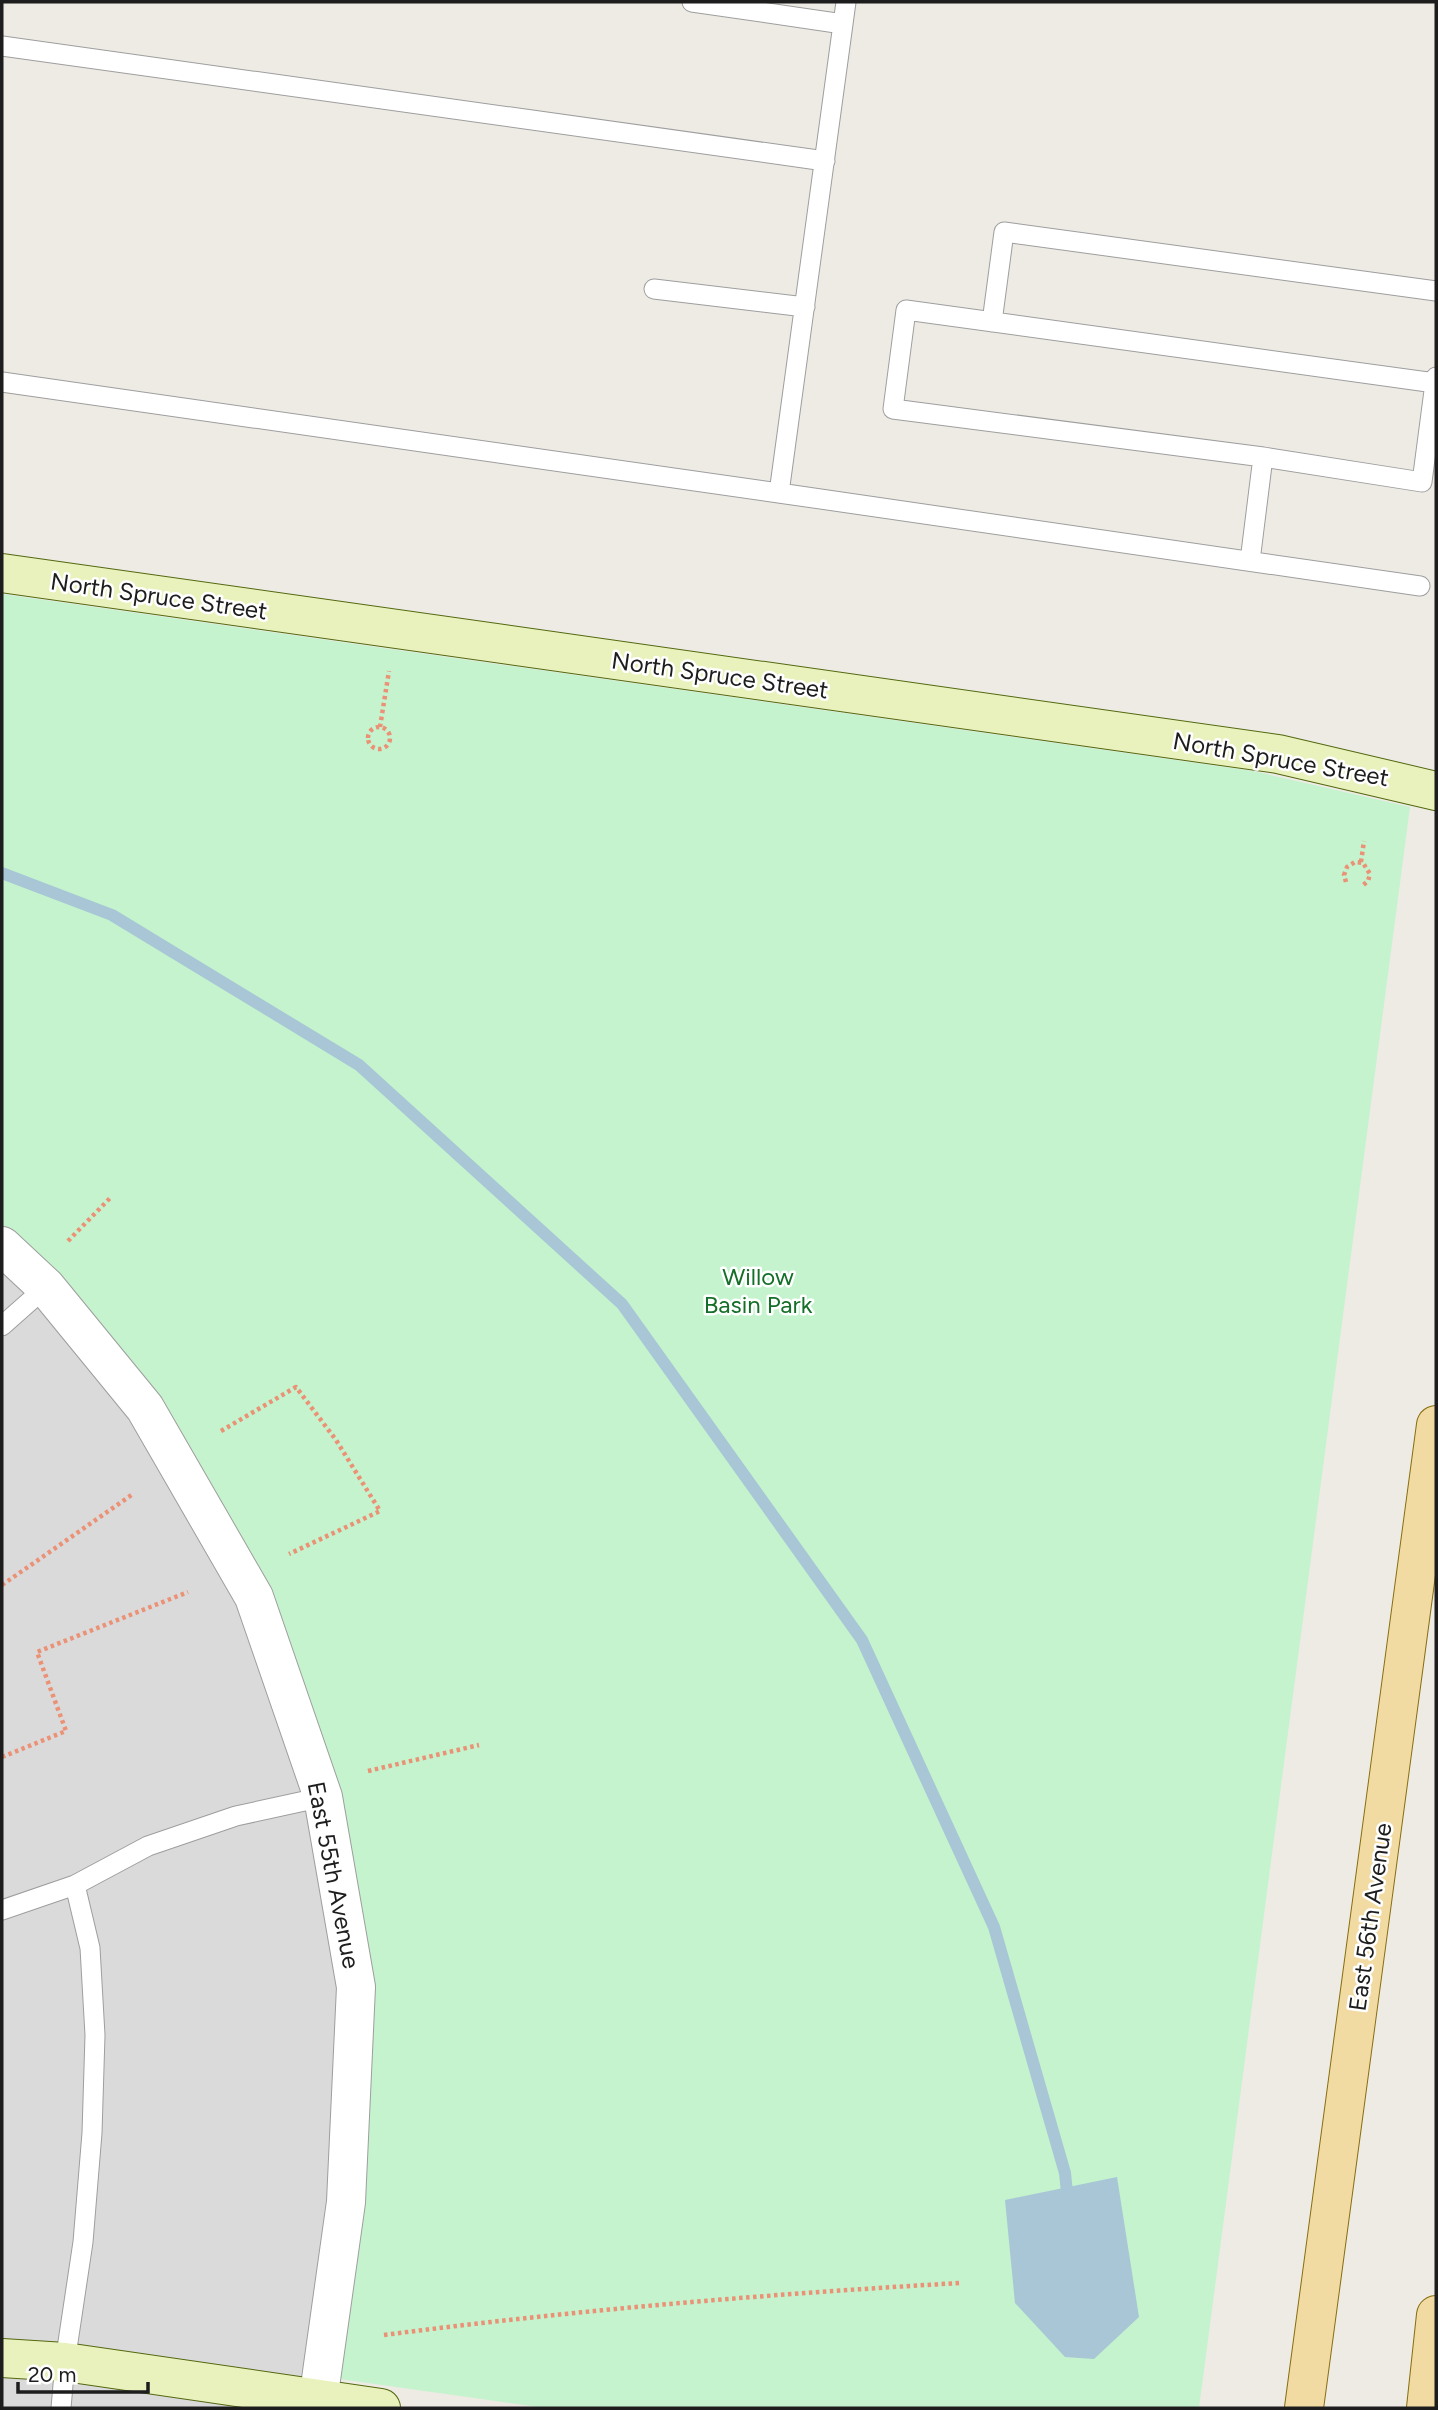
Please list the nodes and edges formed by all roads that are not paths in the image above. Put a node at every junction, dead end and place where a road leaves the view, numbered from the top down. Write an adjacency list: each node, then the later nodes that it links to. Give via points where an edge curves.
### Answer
1 (692, 2): 3 (lane)
2 (846, 2): 3 (lane)
3 (843, 24): 5 (lane)
4 (2, 46): 5 (lane)
5 (825, 161): 8 (lane)
6 (654, 289): 8 (lane)
7 (1436, 291): 9 (lane, via 1004,232)
8 (805, 307): 13 (lane)
9 (992, 321): 10 (lane); 12 (lane, via 906,310 893,409)
10 (1436, 380): 12 (lane, via 1422,482)
11 (2, 382): 13 (lane)
12 (1263, 457): 14 (lane)
13 (779, 493): 14 (lane)
14 (1250, 561): 16 (lane)
15 (2, 573): 17 (street, North Spruce Street, via 1278,754)
16 (1420, 586)
17 (1436, 791)
18 (2, 1246): 19 (street, East 55th Avenue)
19 (46, 1287): 20 (lane); 22 (street, East 55th Avenue, via 145,1408 254,1597)
20 (2, 1326)
21 (1436, 1425): 31 (main road, East 56th Avenue)
22 (323, 1797): 23 (lane, via 236,1816 148,1846); 28 (street, East 55th Avenue, via 356,1987 346,2202)
23 (75, 1885): 24 (lane); 27 (lane, via 90,1948 95,2035 83,2242)
24 (2, 1910)
25 (1436, 2315): 32 (main road)
26 (2, 2358): 27 (street)
27 (65, 2362): 28 (street); 29 (lane)
28 (317, 2404): 30 (street)
29 (61, 2408)
30 (381, 2408)
31 (1304, 2408)
32 (1426, 2408)

